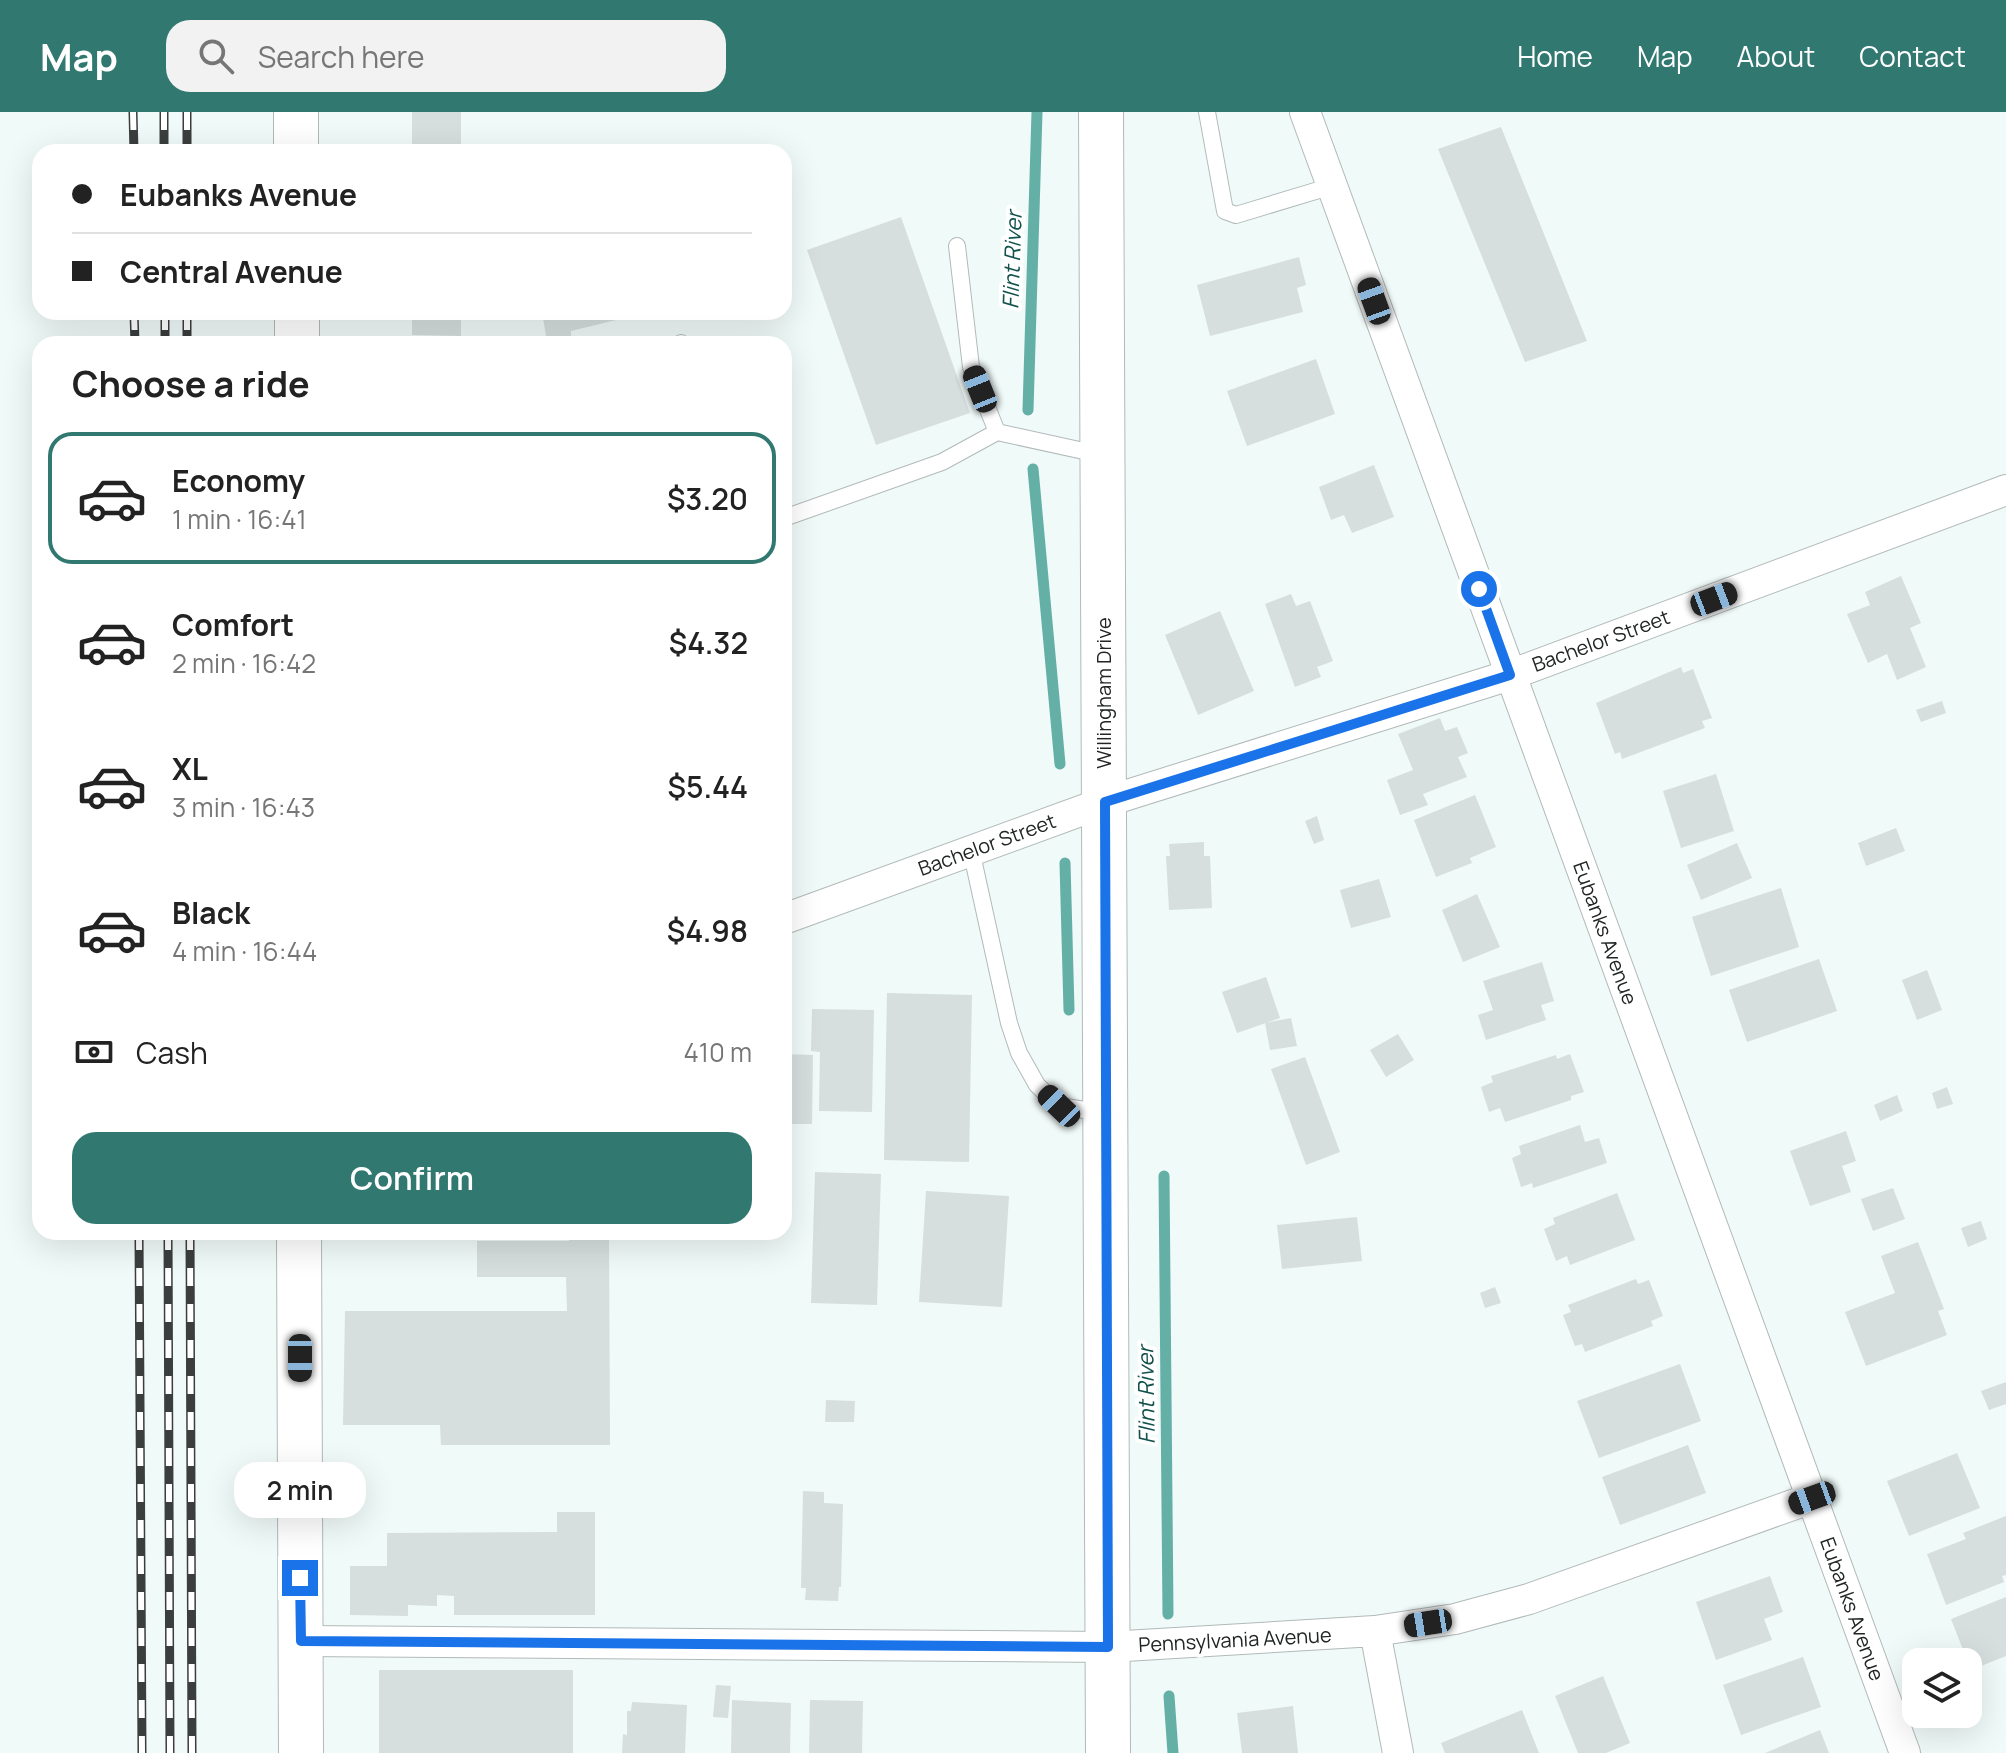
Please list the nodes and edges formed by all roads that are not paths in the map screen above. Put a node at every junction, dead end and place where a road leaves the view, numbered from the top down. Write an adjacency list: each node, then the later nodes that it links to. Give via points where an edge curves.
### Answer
1 (296, 112): 5 (street)
2 (1101, 112): 9 (street, Willingham Drive)
3 (1207, 112): 6 (lane, via 1225,211 1236,215)
4 (1305, 112): 6 (street, Eubanks Avenue)
5 (296, 144)
6 (1332, 186): 12 (street, Eubanks Avenue)
7 (957, 246): 8 (lane, via 971,367)
8 (997, 432): 9 (lane); 11 (lane, via 942,462)
9 (1103, 456): 13 (street, Willingham Drive)
10 (2006, 490): 12 (street, Bachelor Street)
11 (792, 515)
12 (1510, 675): 13 (street, Bachelor Street); 18 (street, Eubanks Avenue)
13 (1105, 802): 14 (street, Bachelor Street); 16 (street, Willingham Drive)
14 (971, 850): 15 (street, Bachelor Street); 16 (lane, via 1019,1053 1037,1085 1059,1106)
15 (792, 916)
16 (1106, 1113): 21 (street, Willingham Drive)
17 (299, 1240): 20 (street)
18 (1812, 1498): 19 (street, Pennsylvania Avenue, via 1529,1599 1455,1619); 25 (street, Eubanks Avenue)
19 (1375, 1631): 21 (street, Pennsylvania Avenue); 24 (street)
20 (301, 1641): 21 (street, Pennsylvania Avenue); 22 (street)
21 (1108, 1647): 23 (street, Willingham Drive)
22 (301, 1753)
23 (1108, 1753)
24 (1398, 1753)
25 (1905, 1753)

